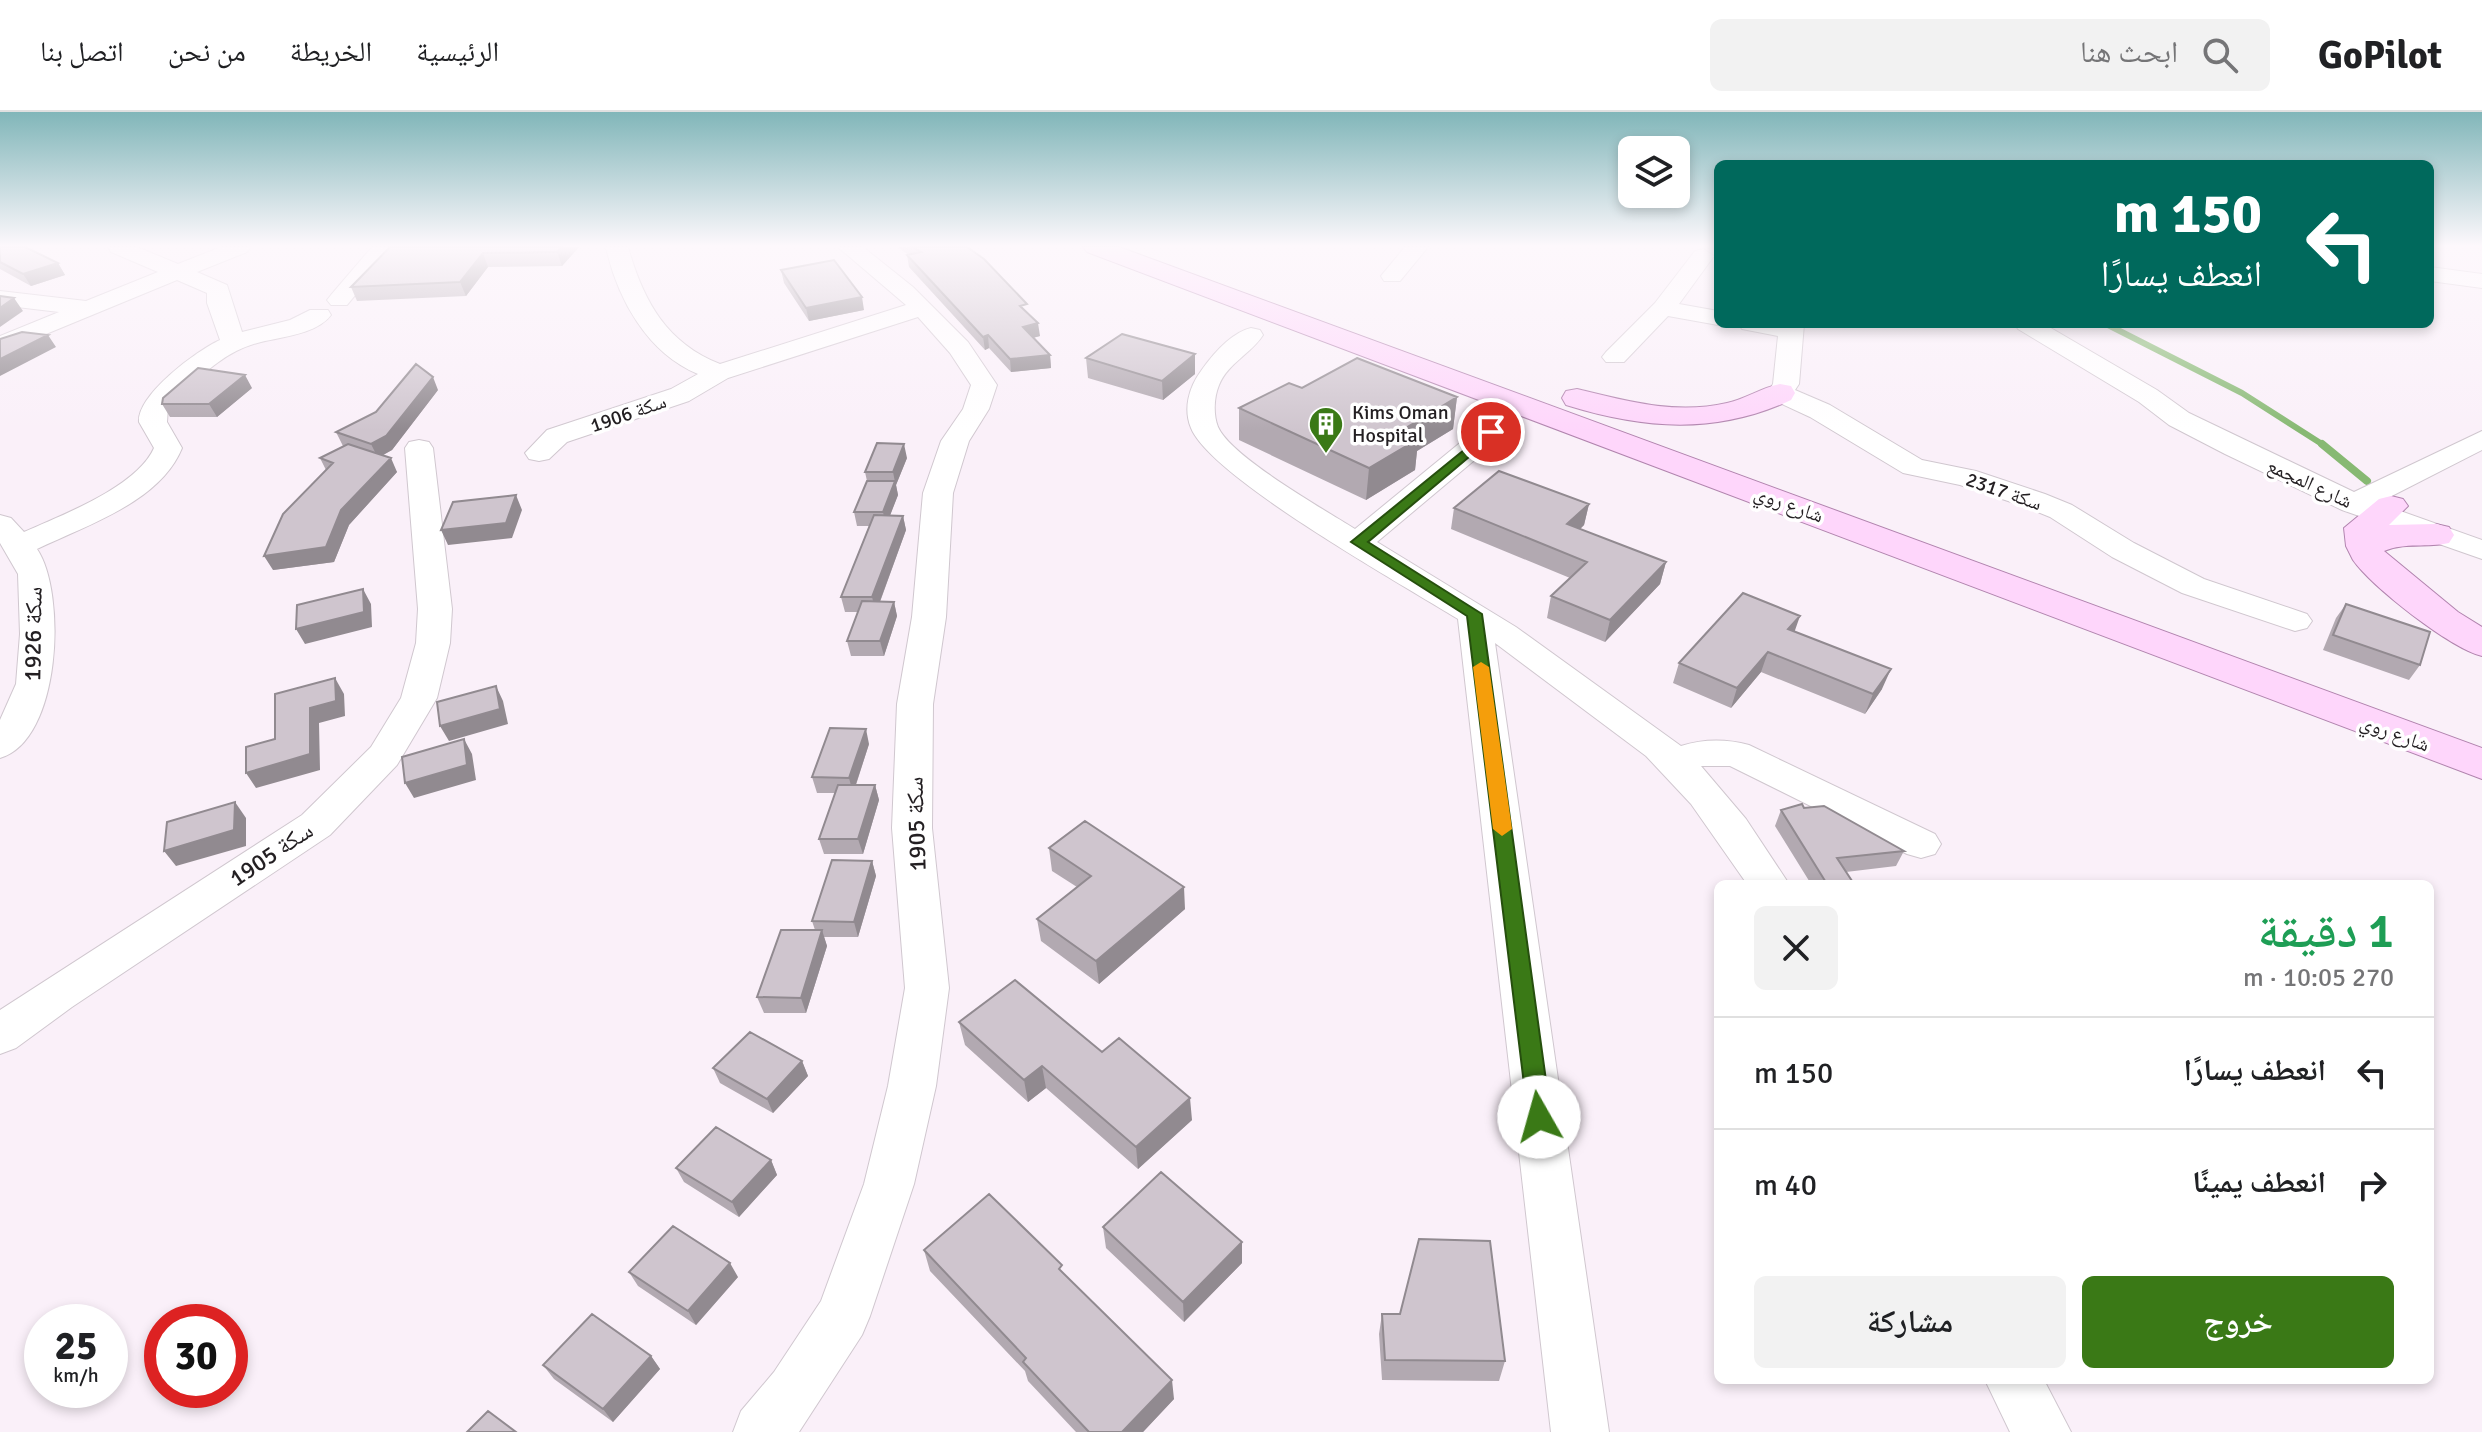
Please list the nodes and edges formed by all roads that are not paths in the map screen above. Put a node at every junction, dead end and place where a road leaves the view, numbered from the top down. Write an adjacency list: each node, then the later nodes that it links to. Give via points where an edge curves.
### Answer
1 (921, 308): 45 (street, سكة 1905, via 973,364 984,385 955,441 938,493 929,617 915,704 912,828 927,988 912,1086 868,1249 843,1316)
2 (1663, 308): 20 (street)
3 (85, 309): 4 (street)
4 (88, 309): 19 (street)
5 (221, 309): 18 (street)
6 (328, 309): 18 (street, via 301,324)
7 (641, 309): 21 (street, via 689,361)
8 (919, 309): 21 (street, سكة 1906)
9 (1231, 309): 17 (main road)
10 (1282, 309): 27 (main road, شارع روي)
11 (1307, 309): 16 (main road, شارع روي)
12 (1666, 309): 13 (street)
13 (1714, 317)
14 (1791, 328): 22 (street, via 1786,384)
15 (2034, 328): 28 (street, شارع المجمع, via 2179,419)
16 (1384, 334): 22 (main road, via 1595,405 1641,415 1725,414 1755,407); 37 (main road, شارع روي)
17 (1251, 335): 23 (main road); 32 (street, via 1207,377 1201,404 1209,438 1227,456)
18 (233, 342): 29 (street, via 156,404 151,424 168,448 156,472 132,489)
19 (0, 345)
20 (1615, 357)
21 (719, 373): 26 (street, سكة 1906, via 680,395 557,436)
22 (1780, 393): 35 (street, سكة 2317, via 1913,467 1966,477 2034,500 2193,586)
23 (1504, 421): 27 (main road, via 1581,448); 32 (street)
24 (2482, 439): 28 (street, via 2435,465)
25 (419, 448): 43 (street, سكة 1905, via 435,609 433,643 419,698 384,756 316,825)
26 (539, 453)
27 (1810, 511): 40 (main road, شارع روي)
28 (2371, 513): 30 (main road, via 2394,534); 31 (street, شارع المجمع); 36 (main road, via 2382,572)
29 (10, 535): 38 (street, سكة 1926, via 34,572 37,676 27,708)
30 (2436, 535): 33 (street)
31 (2482, 539)
32 (1358, 542): 34 (street)
33 (2482, 550)
34 (1474, 614): 39 (street); 46 (street)
35 (2295, 621)
36 (2482, 644)
37 (2482, 742)
38 (0, 746)
39 (1674, 762): 41 (street, via 1699,753 1736,754); 42 (street, via 1738,836)
40 (2482, 764)
41 (1921, 844)
42 (1766, 880)
43 (0, 1035)
44 (2015, 1384): 47 (street)
45 (762, 1432)
46 (1580, 1432)
47 (2042, 1432)

